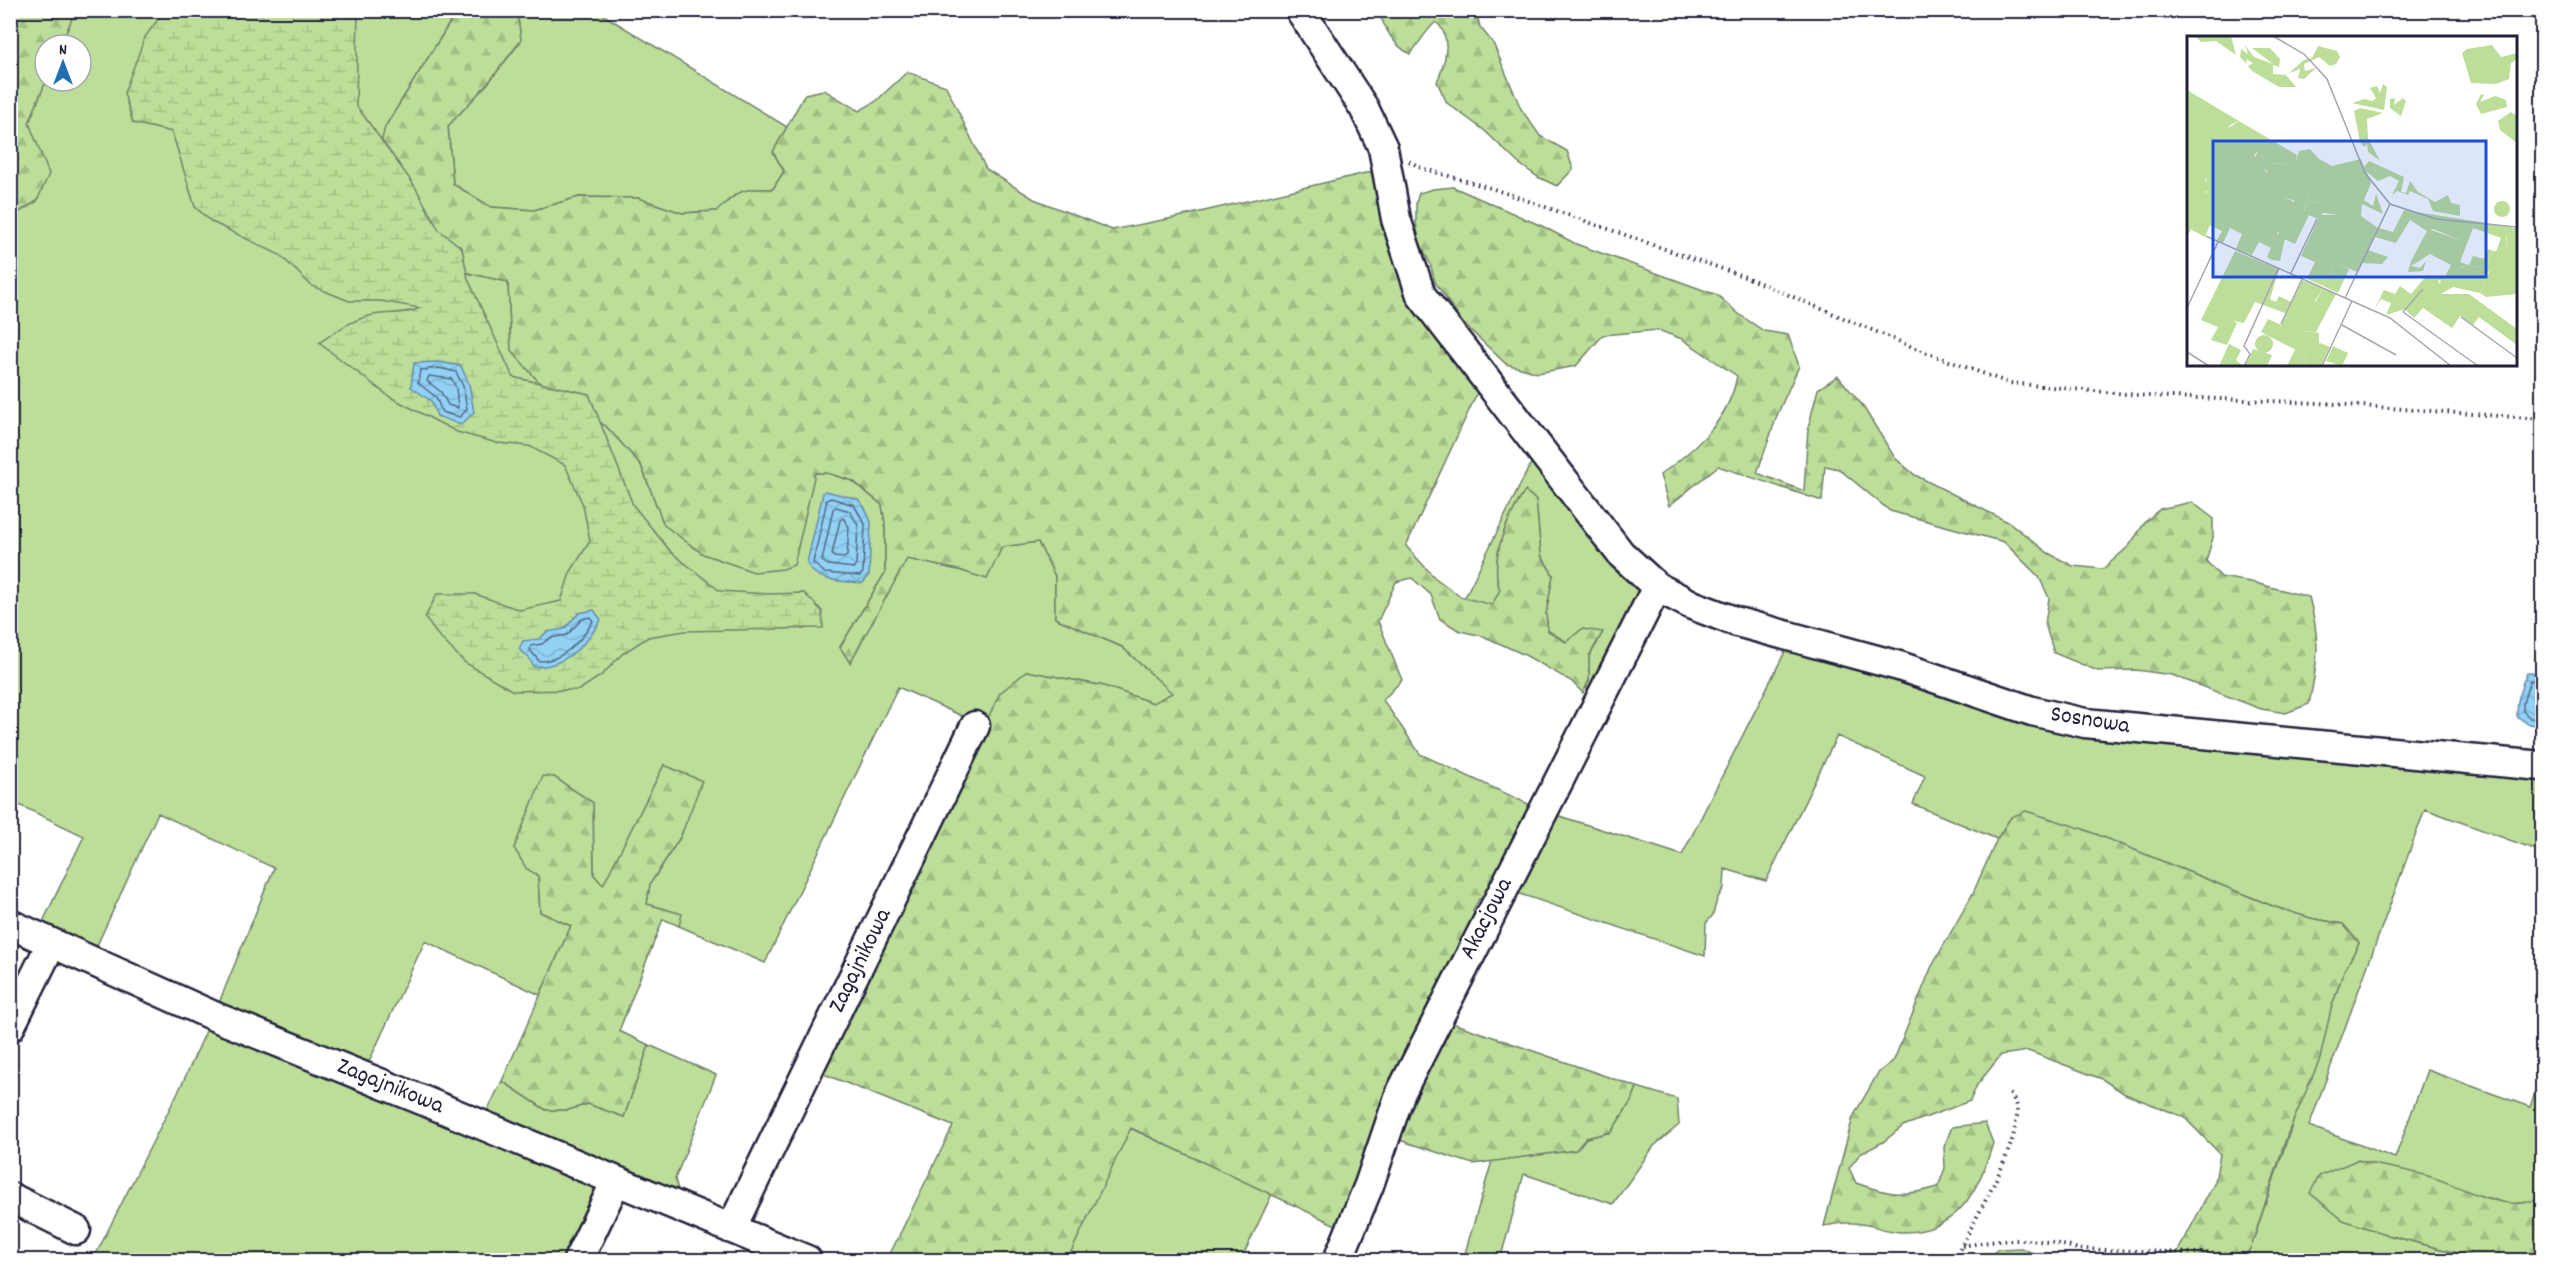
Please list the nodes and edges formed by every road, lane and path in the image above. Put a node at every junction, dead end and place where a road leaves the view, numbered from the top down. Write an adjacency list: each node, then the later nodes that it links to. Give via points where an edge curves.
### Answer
1 (1300, 10): 2 (street, Sosnowa, via 1364,108)
2 (1383, 148): 3 (path, via 1421,168 1494,189 1748,278 2009,383 2148,396 2320,403); 4 (street, Sosnowa, via 1396,219 1421,295 1621,554)
3 (2542, 419)
4 (1657, 587): 6 (street, Sosnowa, via 1737,622 1910,669 2032,711 2085,723); 18 (street, Akacjowa, via 1400,1094)
5 (975, 726): 13 (street, Zagajnikowa)
6 (2542, 766)
7 (10, 924): 8 (street, Zagajnikowa)
8 (51, 944): 9 (street); 11 (street, Zagajnikowa, via 218,1018)
9 (10, 1027)
10 (2008, 1091): 15 (path, via 2017,1104 2016,1122 2002,1167)
11 (616, 1181): 13 (street, Zagajnikowa); 16 (street)
12 (10, 1197): 14 (street)
13 (731, 1229): 17 (street, Zagajnikowa)
14 (76, 1230)
15 (1962, 1246): 19 (path); 20 (path, via 2004,1240 2051,1241 2078,1249 2260,1255)
16 (578, 1260)
17 (807, 1260)
18 (1338, 1260)
19 (1955, 1260)
20 (2272, 1260)

